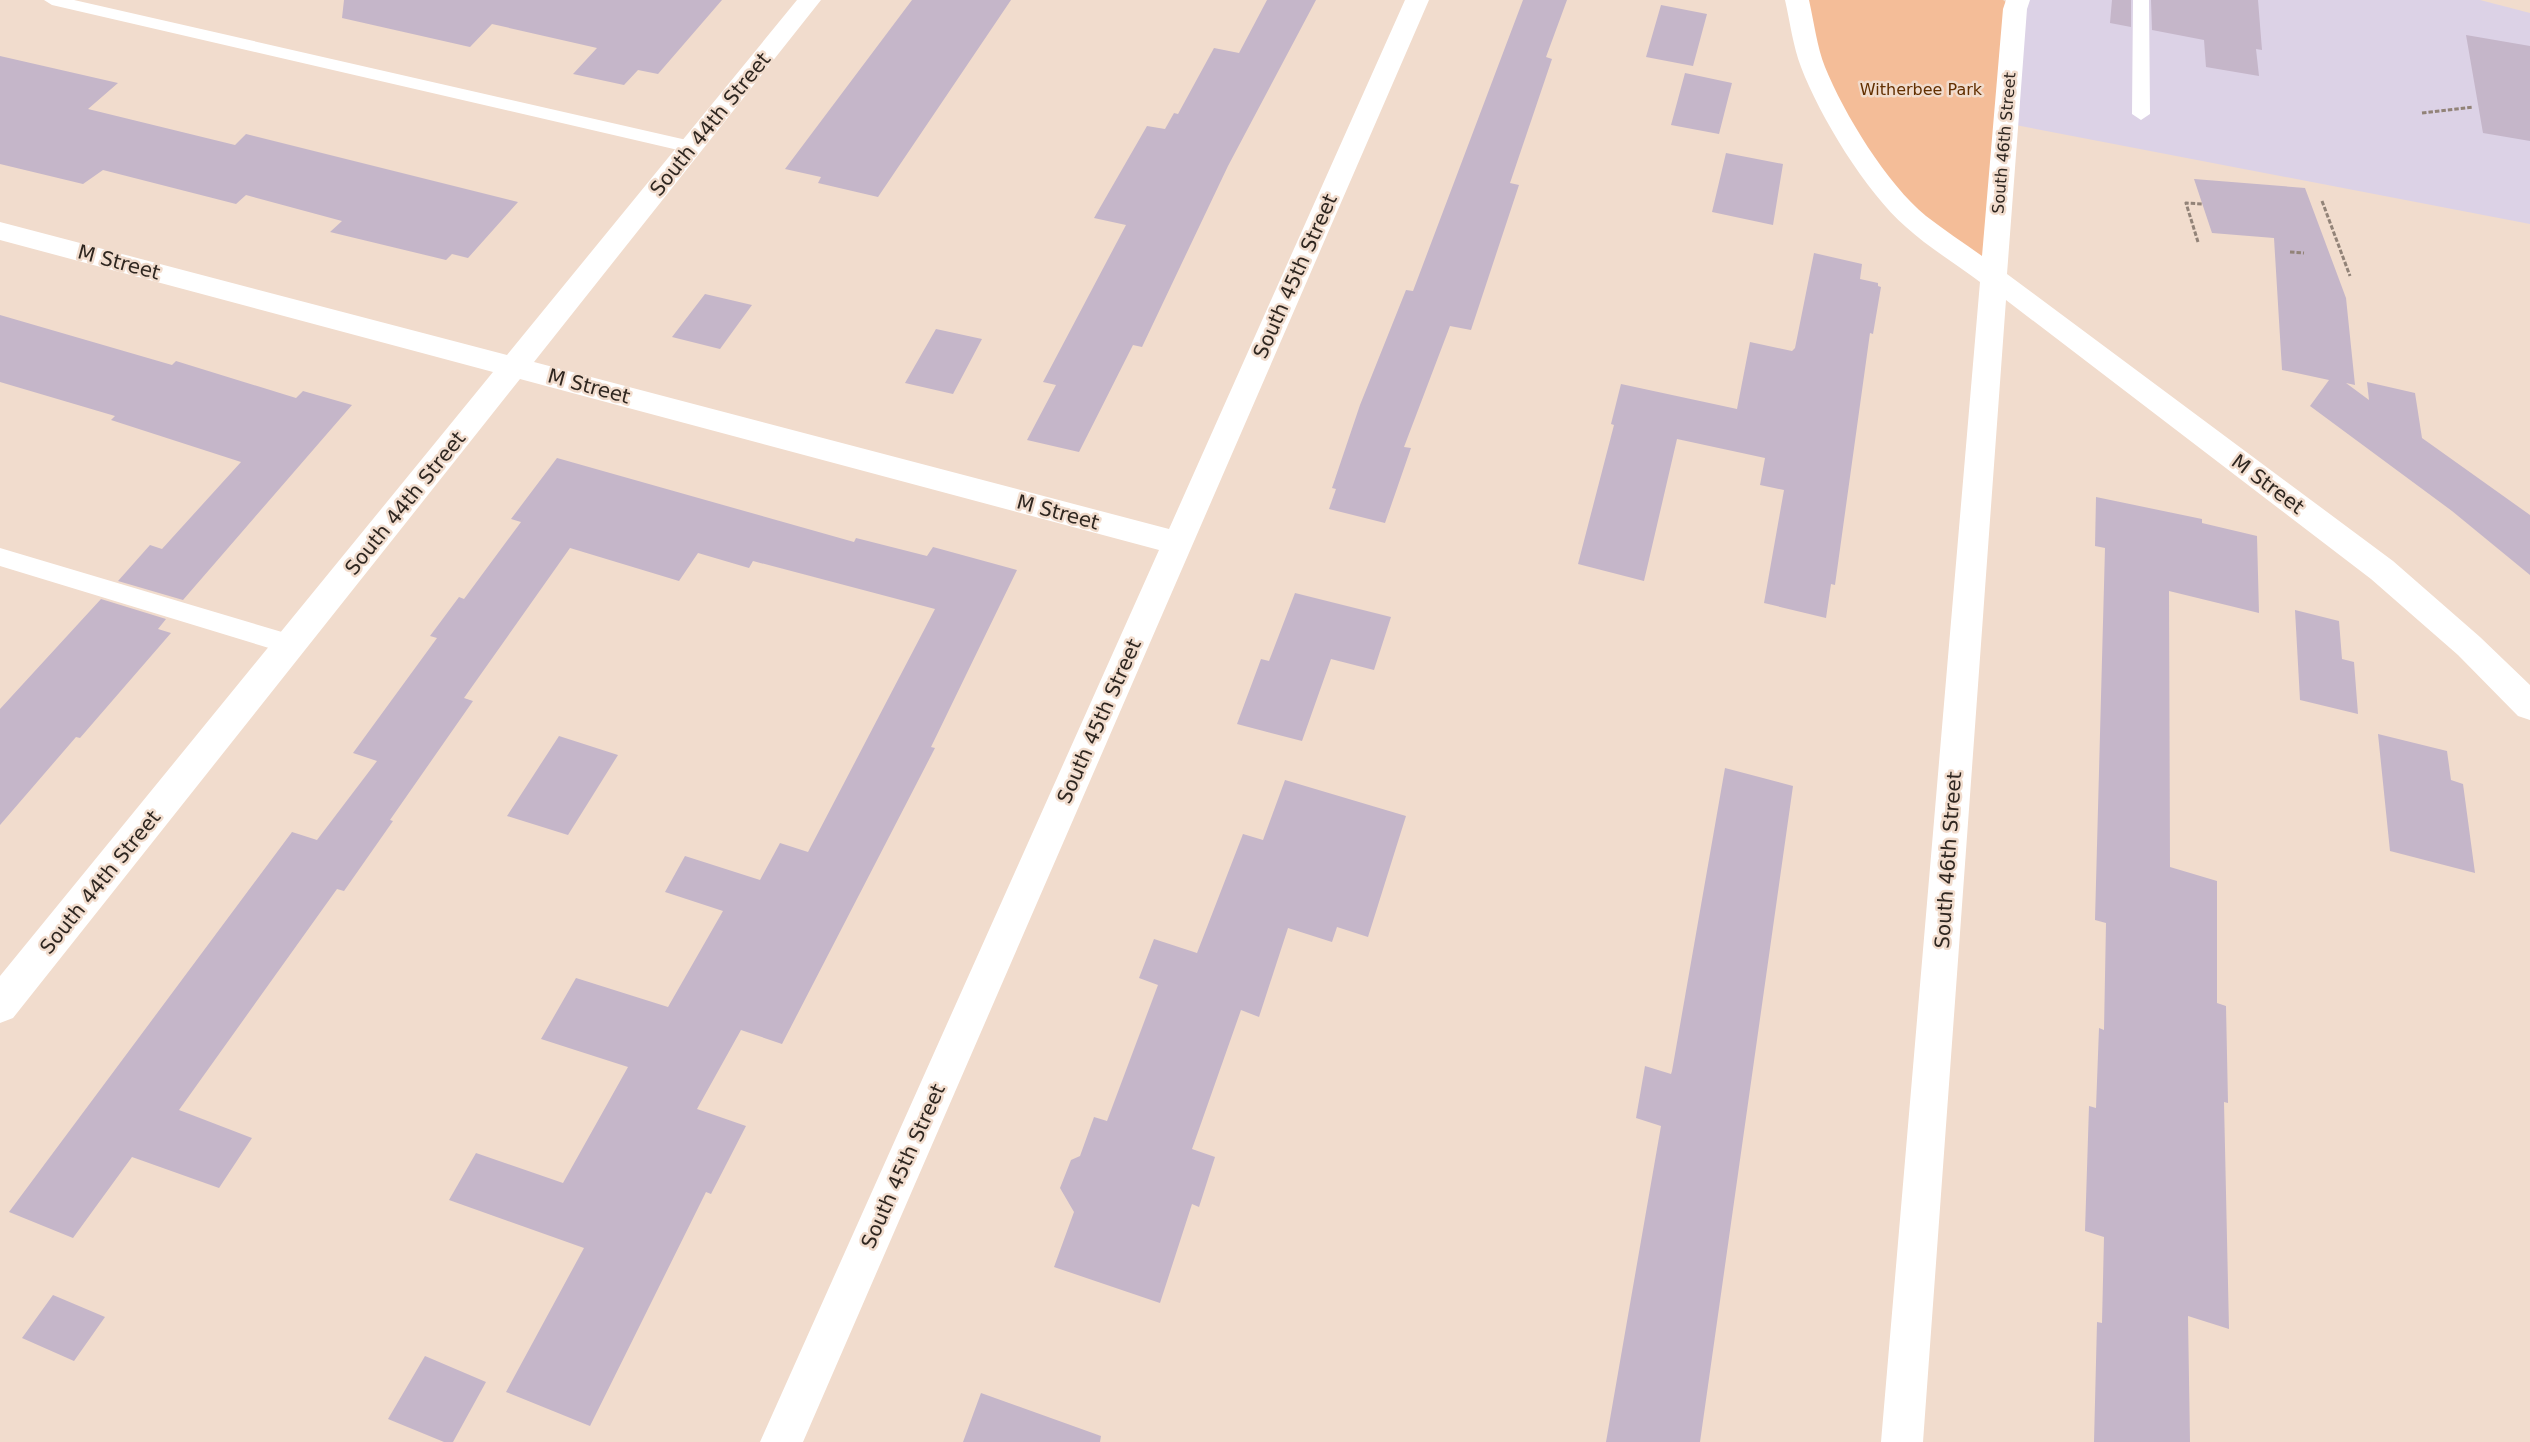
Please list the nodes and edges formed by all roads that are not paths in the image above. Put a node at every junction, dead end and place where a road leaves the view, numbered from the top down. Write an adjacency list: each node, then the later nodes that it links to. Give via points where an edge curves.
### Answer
1 (52, 0): 8 (lane)
2 (809, 0): 8 (street, South 44th Street)
3 (1417, 0): 12 (street, South 45th Street)
4 (1797, 0): 10 (street, via 1812,65 1853,143 1915,221)
5 (2141, 0): 7 (lane)
6 (2016, 3): 10 (street, South 46th Street)
7 (2140, 114)
8 (691, 147): 11 (street, South 44th Street)
9 (0, 231): 11 (street, M Street)
10 (1993, 278): 15 (street, M Street, via 2382,570 2454,632); 18 (street, South 46th Street)
11 (514, 366): 12 (street, M Street); 14 (street, South 44th Street)
12 (1177, 543): 17 (street, South 45th Street)
13 (0, 556): 14 (lane)
14 (292, 645): 16 (street, South 44th Street)
15 (2530, 706)
16 (0, 1005)
17 (781, 1442)
18 (1902, 1442)

